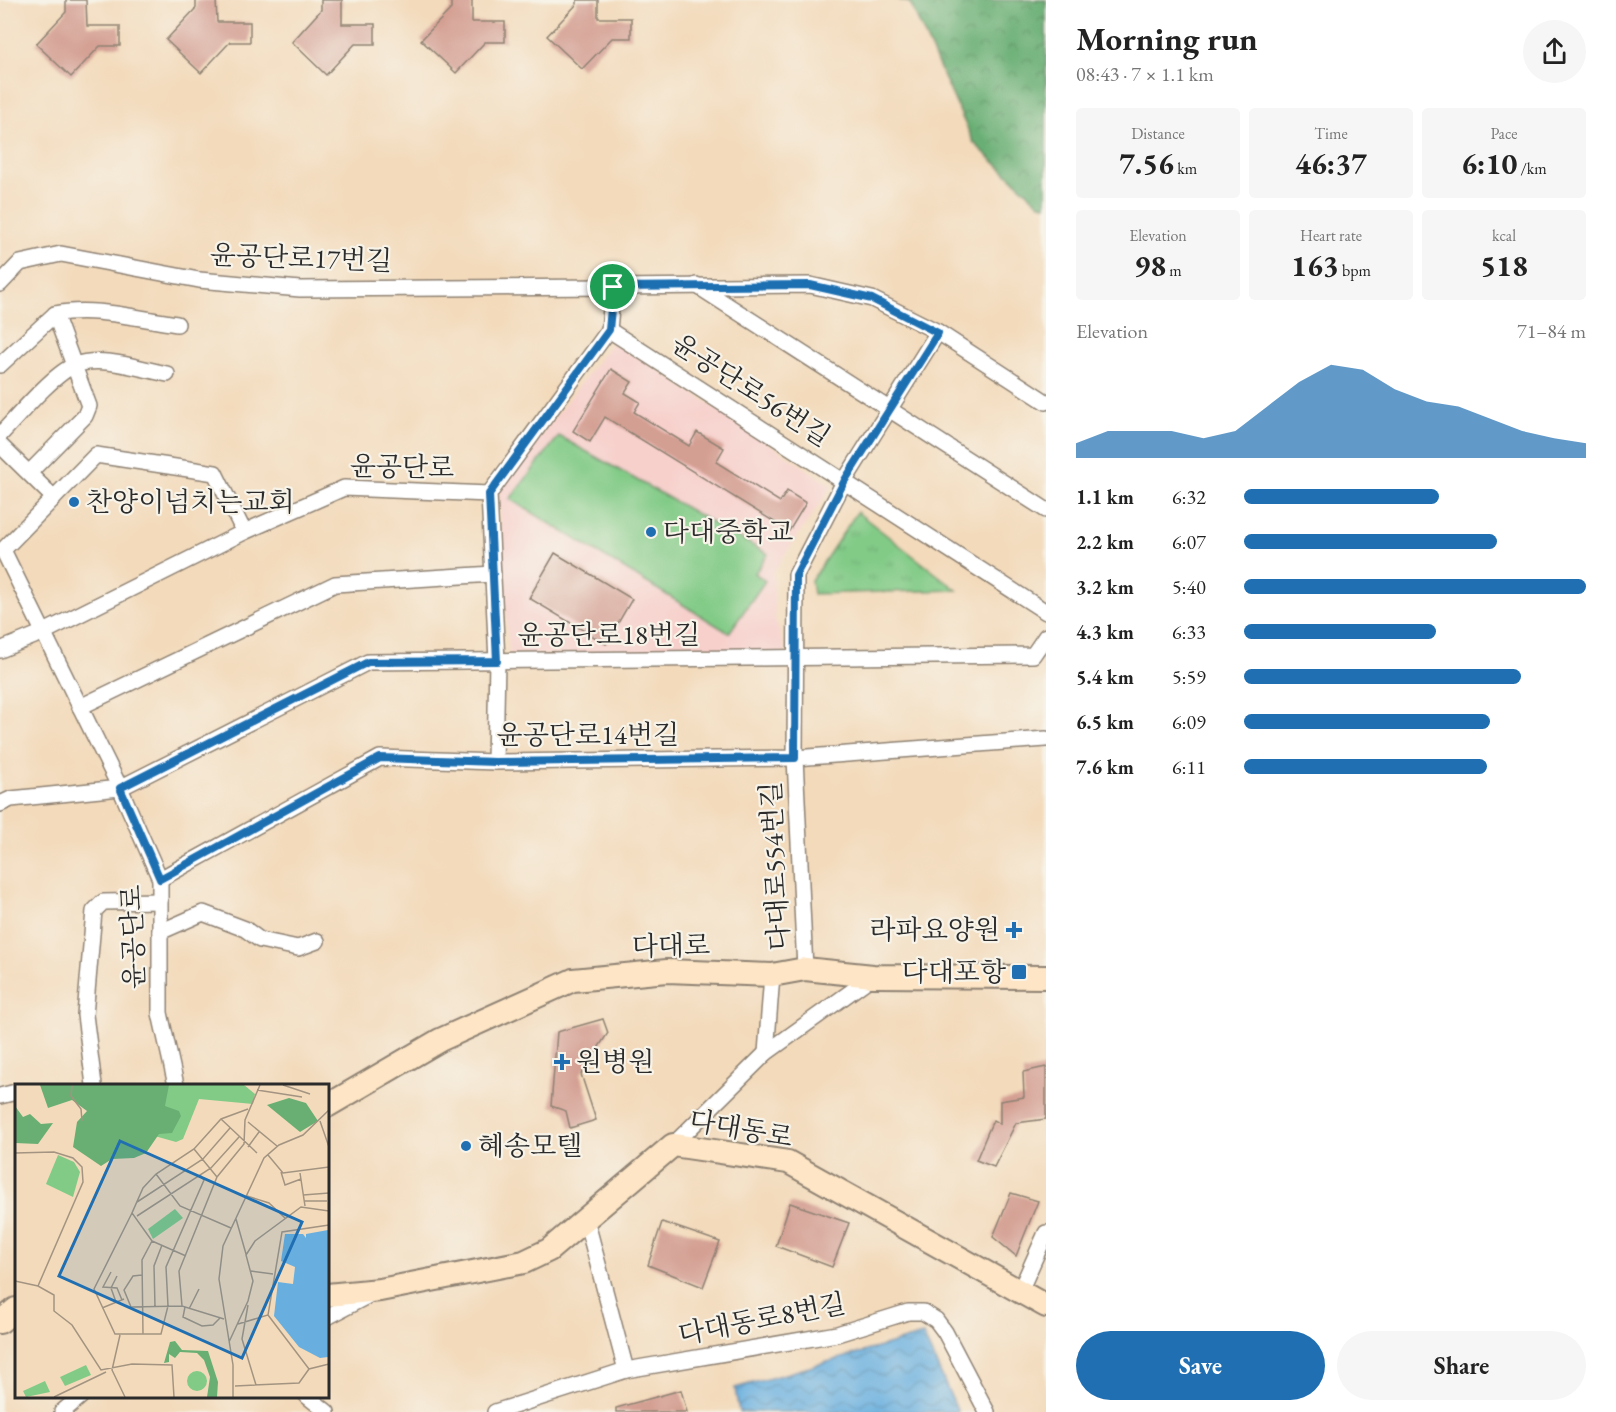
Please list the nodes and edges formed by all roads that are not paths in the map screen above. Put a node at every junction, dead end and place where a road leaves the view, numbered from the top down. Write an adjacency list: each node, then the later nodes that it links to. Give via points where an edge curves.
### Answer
1 (0, 284): 3 (street, 윤공단로17번길, via 20,263 60,254 200,280 300,289)
2 (696, 285): 3 (street); 7 (street, via 810,285 872,299); 12 (street)
3 (613, 287): 6 (street)
4 (55, 314): 5 (street, via 100,313); 8 (street); 9 (street)
5 (177, 324)
6 (609, 330): 16 (street, 윤공단로56번길); 17 (street, 윤공단로)
7 (938, 333): 11 (street); 12 (street, 다대로554번길)
8 (0, 365)
9 (75, 365): 10 (street, via 113,363); 13 (street); 15 (street, via 89,406 85,416)
10 (167, 374)
11 (1046, 402)
12 (891, 408): 16 (street, 다대로554번길); 19 (street)
13 (0, 435)
14 (0, 445): 15 (street)
15 (29, 473): 18 (street)
16 (845, 480): 22 (street, 윤공단로56번길); 26 (street, 다대로554번길, via 796,575)
17 (489, 494): 20 (street, 윤공단로, via 344,488); 21 (street)
18 (54, 498): 20 (street, via 96,455 215,473); 23 (street, via 3,550)
19 (1046, 510)
20 (244, 532): 23 (street, 윤공단로)
21 (493, 574): 27 (street); 28 (street, via 335,584)
22 (1046, 612)
23 (44, 632): 25 (street); 28 (street, 윤공단로)
24 (1046, 636): 26 (street, 윤공단로18번길, via 1033,655)
25 (0, 650)
26 (798, 659): 27 (street, 윤공단로18번길); 30 (street, 다대로554번길)
27 (497, 661): 31 (street); 32 (street, 윤공단로18번길, via 368,662)
28 (80, 707): 32 (street, 윤공단로)
29 (1046, 739): 30 (street, 윤공단로14번길)
30 (795, 758): 31 (street, 윤공단로14번길); 38 (street, 다대로554번길)
31 (495, 762): 34 (street, 윤공단로14번길, via 380,758)
32 (120, 788): 33 (street, via 11,799); 34 (street, 윤공단로)
33 (0, 804)
34 (160, 879): 35 (street, 윤공단로)
35 (160, 901): 36 (street, 윤공단로); 43 (street, via 103,902 94,911 85,1015)
36 (160, 932): 37 (street, via 203,913 245,928 260,940 298,948); 44 (street, 윤공단로, via 160,1013)
37 (317, 941)
38 (805, 969): 39 (street, 다대로); 40 (street, 다대로)
39 (772, 975): 42 (street); 47 (street, 다대로, via 667,971 573,980 440,1040)
40 (873, 976): 41 (street, 다대로); 42 (street)
41 (1046, 977)
42 (766, 1053): 48 (street)
43 (94, 1084)
44 (176, 1084)
45 (15, 1092): 46 (street)
46 (0, 1096)
47 (328, 1105)
48 (673, 1145): 49 (street, 다대동로); 52 (street, 다대동로, via 788,1162)
49 (586, 1219): 51 (street, 다대동로, via 549,1250 524,1262); 58 (street)
50 (1046, 1233): 52 (street)
51 (380, 1290): 53 (street, 다대동로); 56 (street)
52 (1020, 1291): 54 (street, 다대동로)
53 (328, 1295)
54 (1046, 1306)
55 (15, 1311): 57 (street)
56 (328, 1316)
57 (0, 1322)
58 (626, 1370): 63 (street, 다대동로8번길); 64 (street, 다대동로8번길, via 837,1334 908,1312 923,1312 945,1332)
59 (79, 1397): 61 (street)
60 (309, 1397): 62 (street)
61 (62, 1412)
62 (327, 1412)
63 (495, 1412)
64 (987, 1412)

